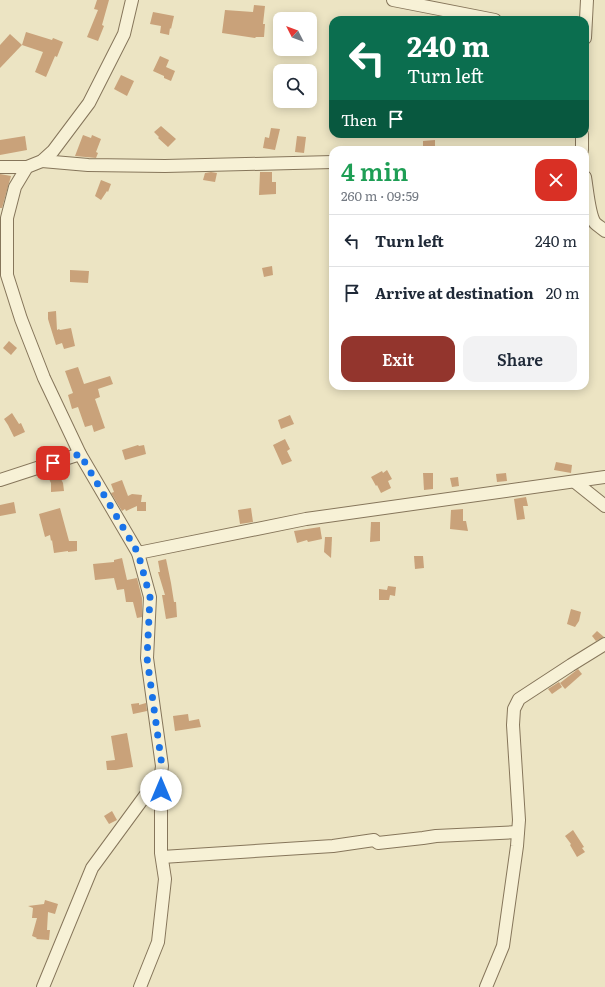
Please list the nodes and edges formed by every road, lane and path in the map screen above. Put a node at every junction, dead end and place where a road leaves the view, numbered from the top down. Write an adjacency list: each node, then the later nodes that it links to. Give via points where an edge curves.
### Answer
1 (132, 0): 6 (street, via 124,34 89,103 53,152)
2 (393, 0): 4 (street)
3 (587, 0): 5 (street)
4 (475, 16)
5 (586, 16)
6 (42, 161): 7 (street, via 88,165 165,166); 8 (street)
7 (329, 162)
8 (27, 166): 9 (street); 12 (street, via 15,187 7,218)
9 (0, 167)
10 (589, 204): 11 (street, via 594,222)
11 (605, 231)
12 (4, 250): 13 (street, via 7,275 20,319 44,378)
13 (80, 454): 15 (street); 18 (street)
14 (605, 477): 16 (street)
15 (0, 480)
16 (575, 482): 17 (street); 18 (street, via 306,519)
17 (605, 506)
18 (138, 553): 20 (street, via 150,597 147,658)
19 (605, 644): 21 (street, via 520,699 514,709)
20 (162, 774): 22 (street); 23 (street, via 92,868)
21 (518, 832): 22 (street, via 436,836 378,843 374,840 333,846); 25 (street, via 503,946)
22 (162, 857): 24 (street, via 165,879 158,942)
23 (43, 987)
24 (140, 987)
25 (486, 987)

